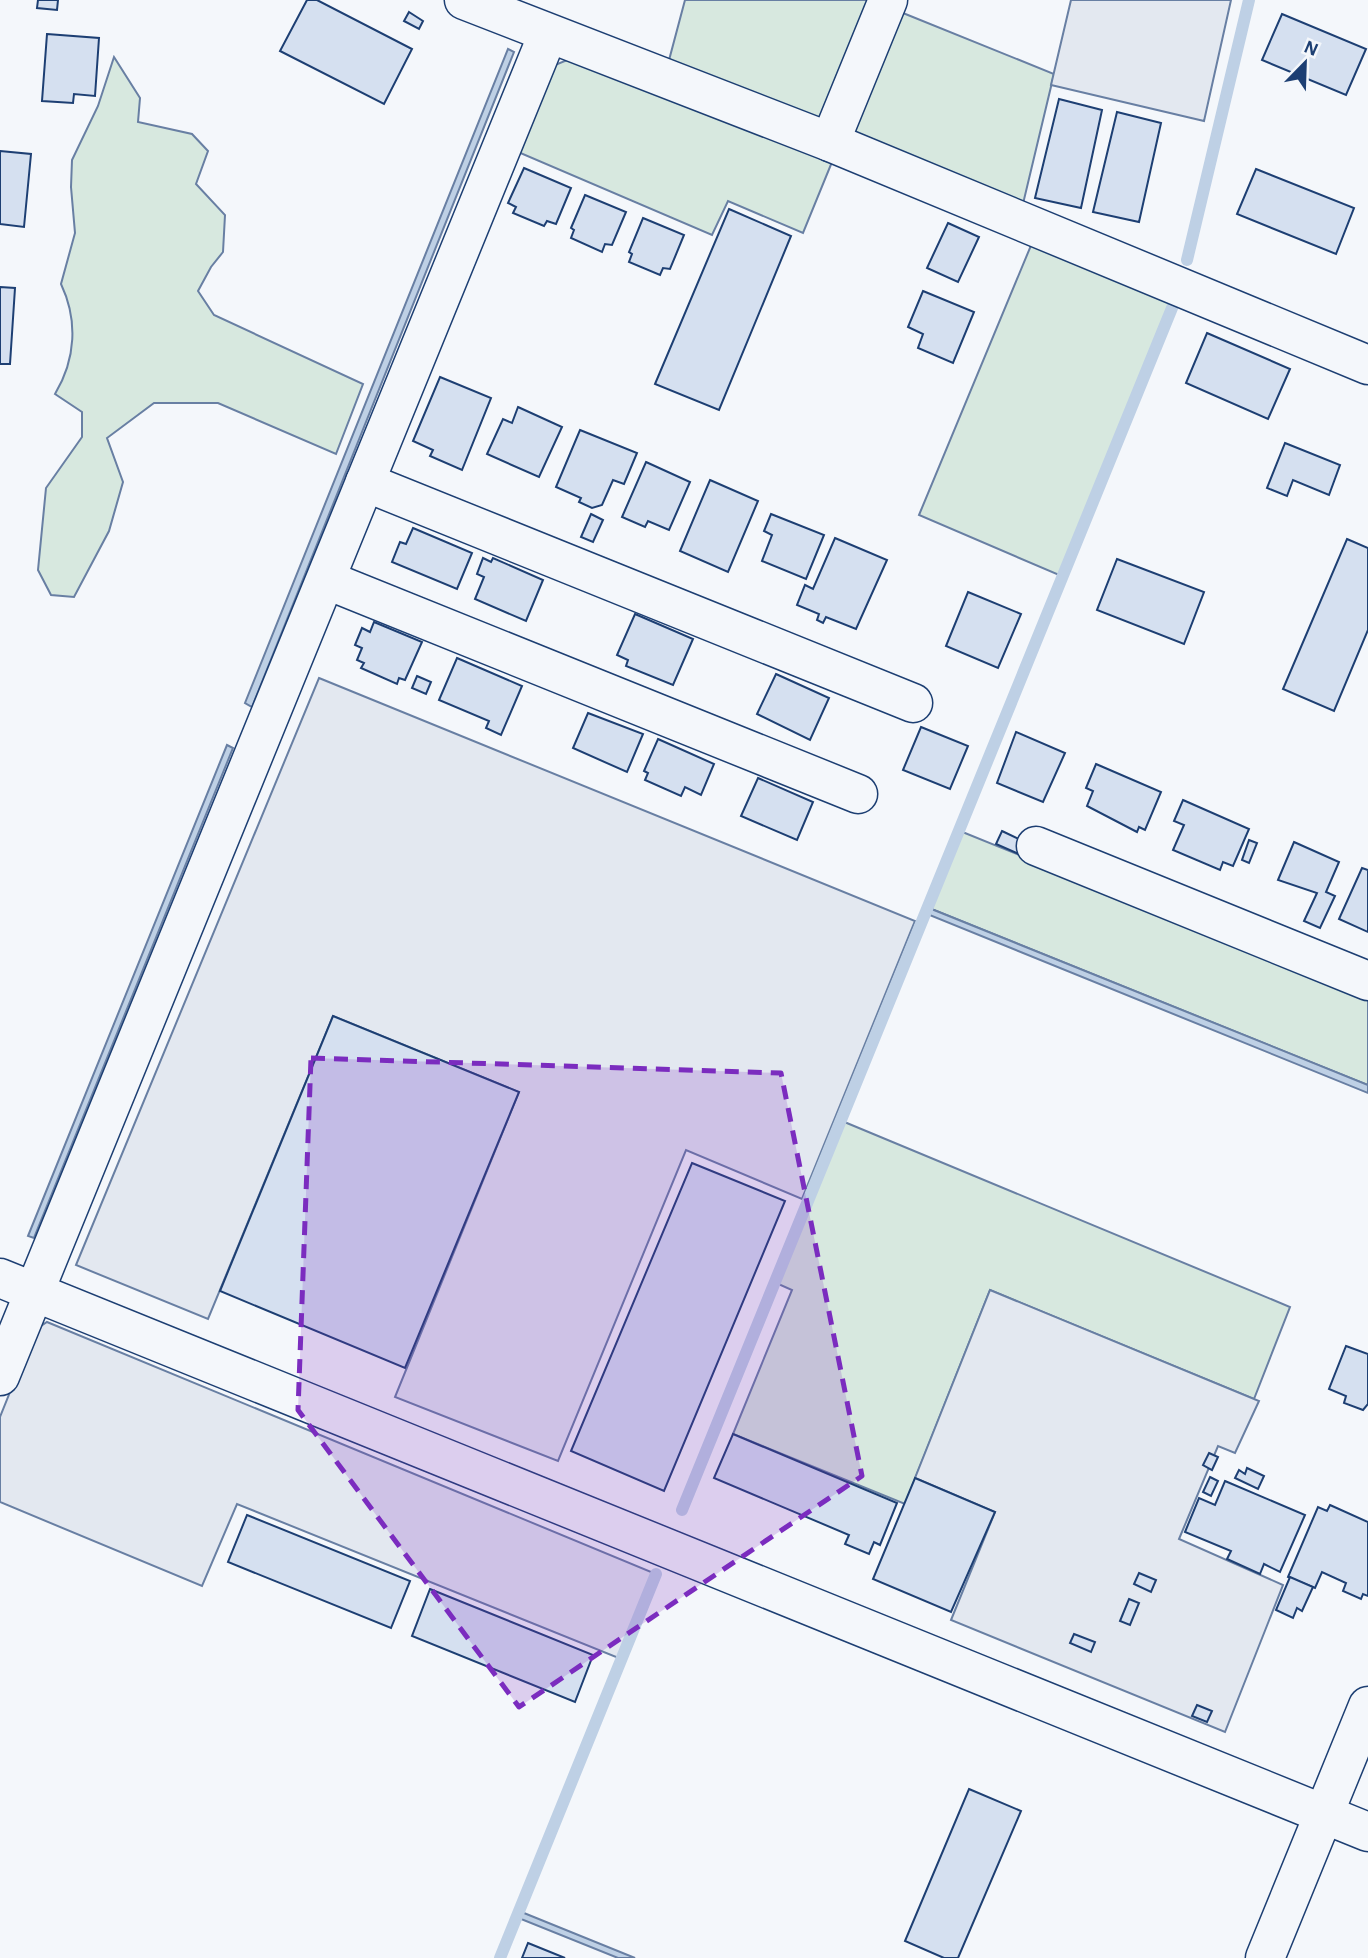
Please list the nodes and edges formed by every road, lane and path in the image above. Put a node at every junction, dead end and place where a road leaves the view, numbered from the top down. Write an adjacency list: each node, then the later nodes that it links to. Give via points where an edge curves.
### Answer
1 (464, 0): 3 (street)
2 (888, 0): 4 (street)
3 (548, 33): 4 (street); 6 (street)
4 (830, 142): 5 (street)
5 (1368, 365)
6 (365, 482): 7 (street); 8 (street)
7 (327, 580): 9 (street); 12 (street)
8 (913, 704)
9 (858, 794)
10 (1036, 846): 11 (street)
11 (1368, 981)
12 (17, 1285): 13 (street); 15 (street)
13 (0, 1376)
14 (1368, 1706): 15 (street)
15 (1323, 1814): 16 (street); 17 (street)
16 (1368, 1832)
17 (1265, 1958)

